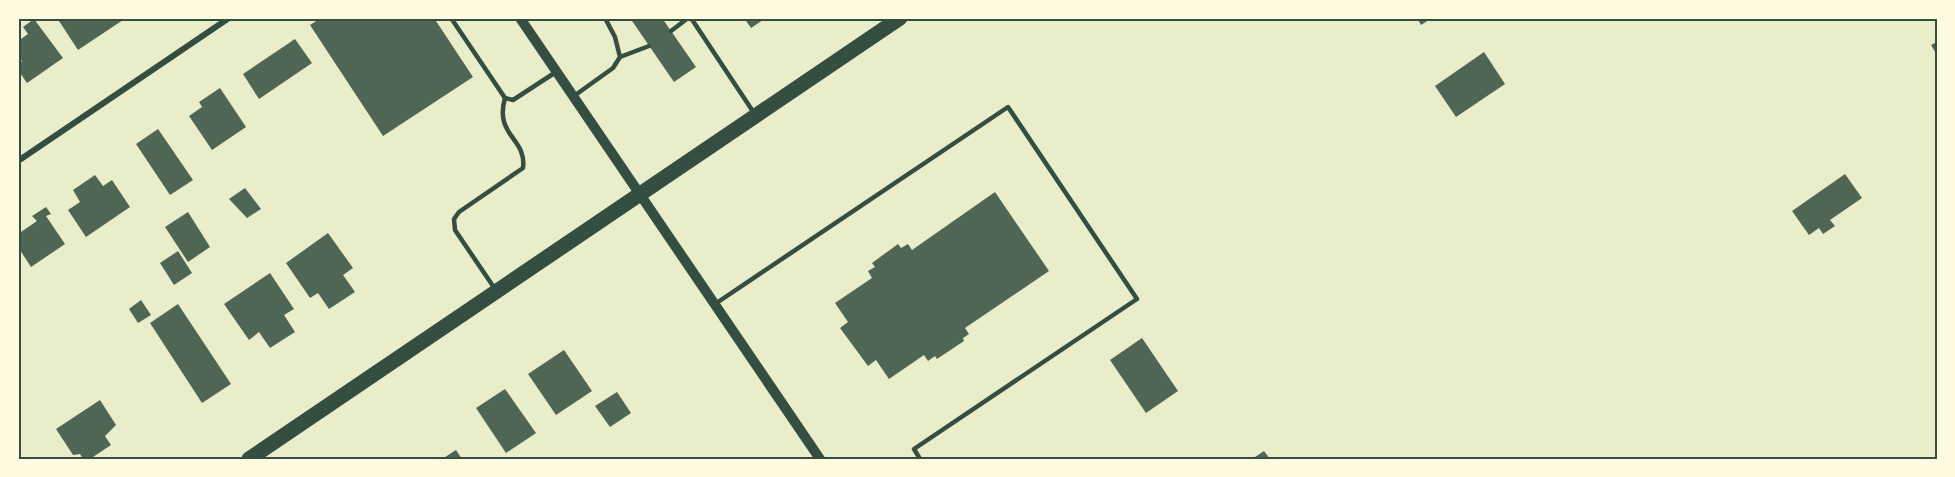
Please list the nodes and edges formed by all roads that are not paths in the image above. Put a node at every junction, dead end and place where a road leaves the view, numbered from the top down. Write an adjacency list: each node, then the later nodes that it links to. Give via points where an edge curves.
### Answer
1 (229, 18): 14 (street)
2 (451, 18): 12 (lane)
3 (520, 18): 10 (street)
4 (605, 18): 9 (lane)
5 (689, 18): 7 (lane); 13 (lane)
6 (900, 18): 13 (main road)
7 (671, 31)
8 (649, 46): 9 (lane)
9 (620, 57): 11 (lane, via 613,68)
10 (555, 72): 11 (street); 12 (lane, via 513,100)
11 (573, 96): 15 (street)
12 (505, 98): 16 (lane, via 502,120 521,151 523,168 454,219 455,230)
13 (756, 116): 15 (main road)
14 (18, 161)
15 (640, 194): 16 (main road); 17 (street)
16 (497, 291): 18 (main road)
17 (715, 304): 19 (street); 20 (lane, via 1008,107 1137,299 914,449)
18 (249, 459)
19 (820, 459)
20 (920, 459)

